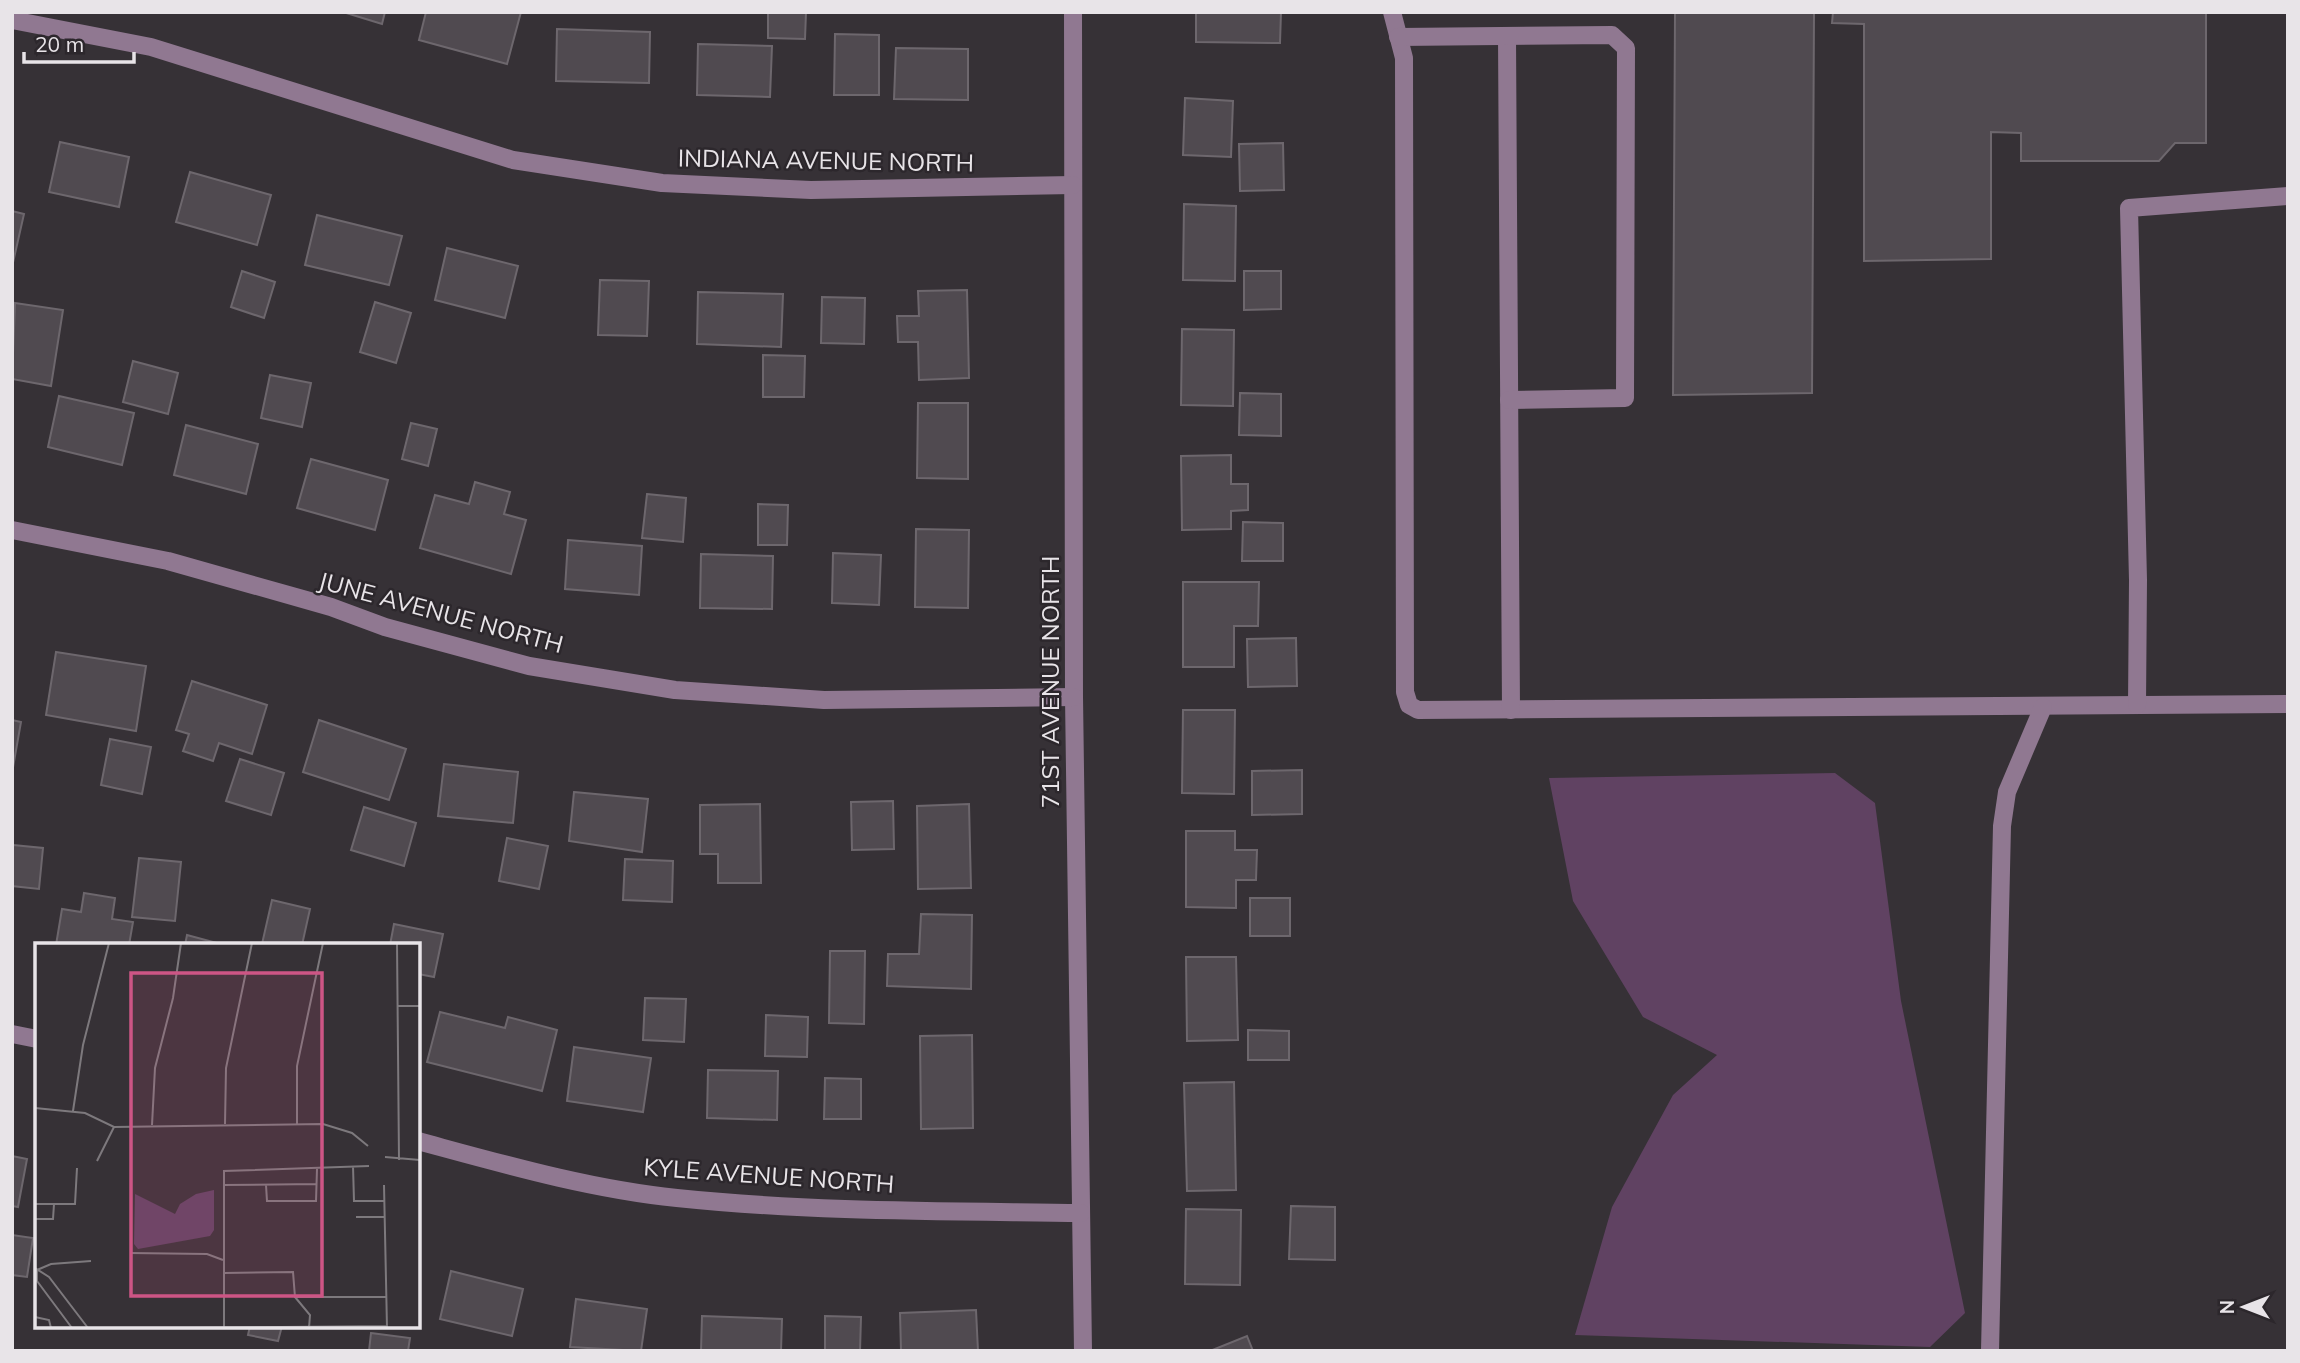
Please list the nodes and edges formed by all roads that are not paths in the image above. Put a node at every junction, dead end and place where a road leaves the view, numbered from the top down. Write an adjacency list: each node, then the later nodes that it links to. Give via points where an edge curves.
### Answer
1 (1073, 12): 6 (street, 71ST AVENUE NORTH)
2 (1392, 12): 5 (street)
3 (12, 20): 6 (street, INDIANA AVENUE NORTH, via 151,47 513,160 635,179 811,190)
4 (1507, 36): 5 (street); 8 (street); 8 (street, via 1612,35 1626,48 1625,398)
5 (1398, 37): 14 (street, via 1404,72 1405,692 1409,705 1418,710)
6 (1073, 184): 10 (street, 71ST AVENUE NORTH)
7 (2288, 196): 12 (street, via 2129,208)
8 (1509, 400): 14 (street)
9 (12, 530): 10 (street, JUNE AVENUE NORTH, via 168,561 529,666 675,690 824,700)
10 (1074, 698): 18 (street, 71ST AVENUE NORTH)
11 (2288, 704): 12 (street)
12 (2137, 705): 13 (street)
13 (2043, 707): 14 (street); 20 (street, via 2007,792 2003,826)
14 (1511, 710)
15 (12, 1034): 16 (street)
16 (35, 1039)
17 (420, 1142): 18 (street, KYLE AVENUE NORTH, via 529,1171 675,1198 824,1208)
18 (1081, 1213): 19 (street, 71ST AVENUE NORTH)
19 (1083, 1351)
20 (1990, 1351)

